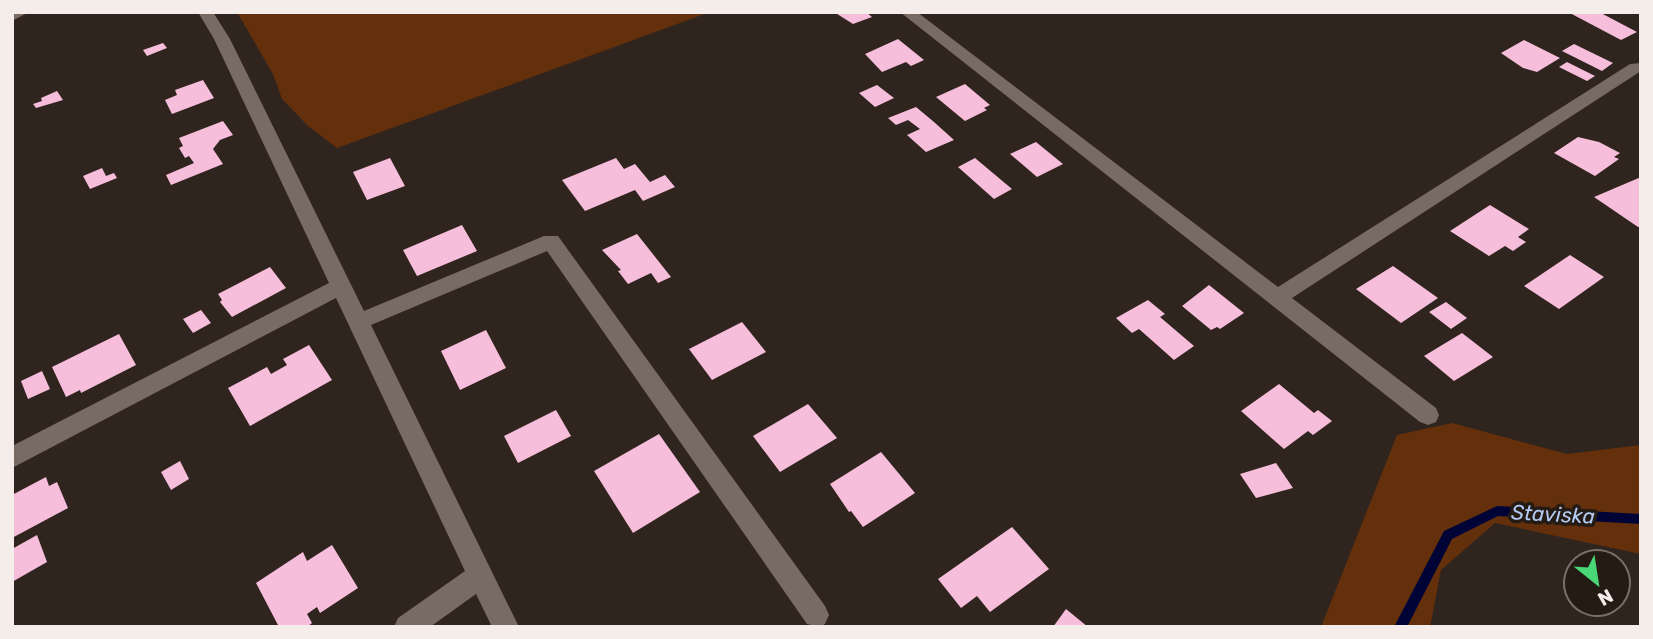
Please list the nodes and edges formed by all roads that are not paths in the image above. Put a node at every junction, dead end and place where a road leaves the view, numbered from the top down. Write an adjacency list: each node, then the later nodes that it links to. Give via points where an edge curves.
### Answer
1 (22, 12): 4 (street)
2 (205, 12): 6 (street)
3 (907, 12): 7 (street)
4 (12, 16)
5 (1636, 67): 7 (street)
6 (343, 285): 8 (street); 10 (street)
7 (1277, 298): 9 (street)
8 (360, 321): 11 (street); 12 (street, via 551,241)
9 (1428, 415)
10 (12, 458)
11 (481, 575): 13 (street); 14 (street)
12 (816, 615)
13 (407, 627)
14 (506, 627)

